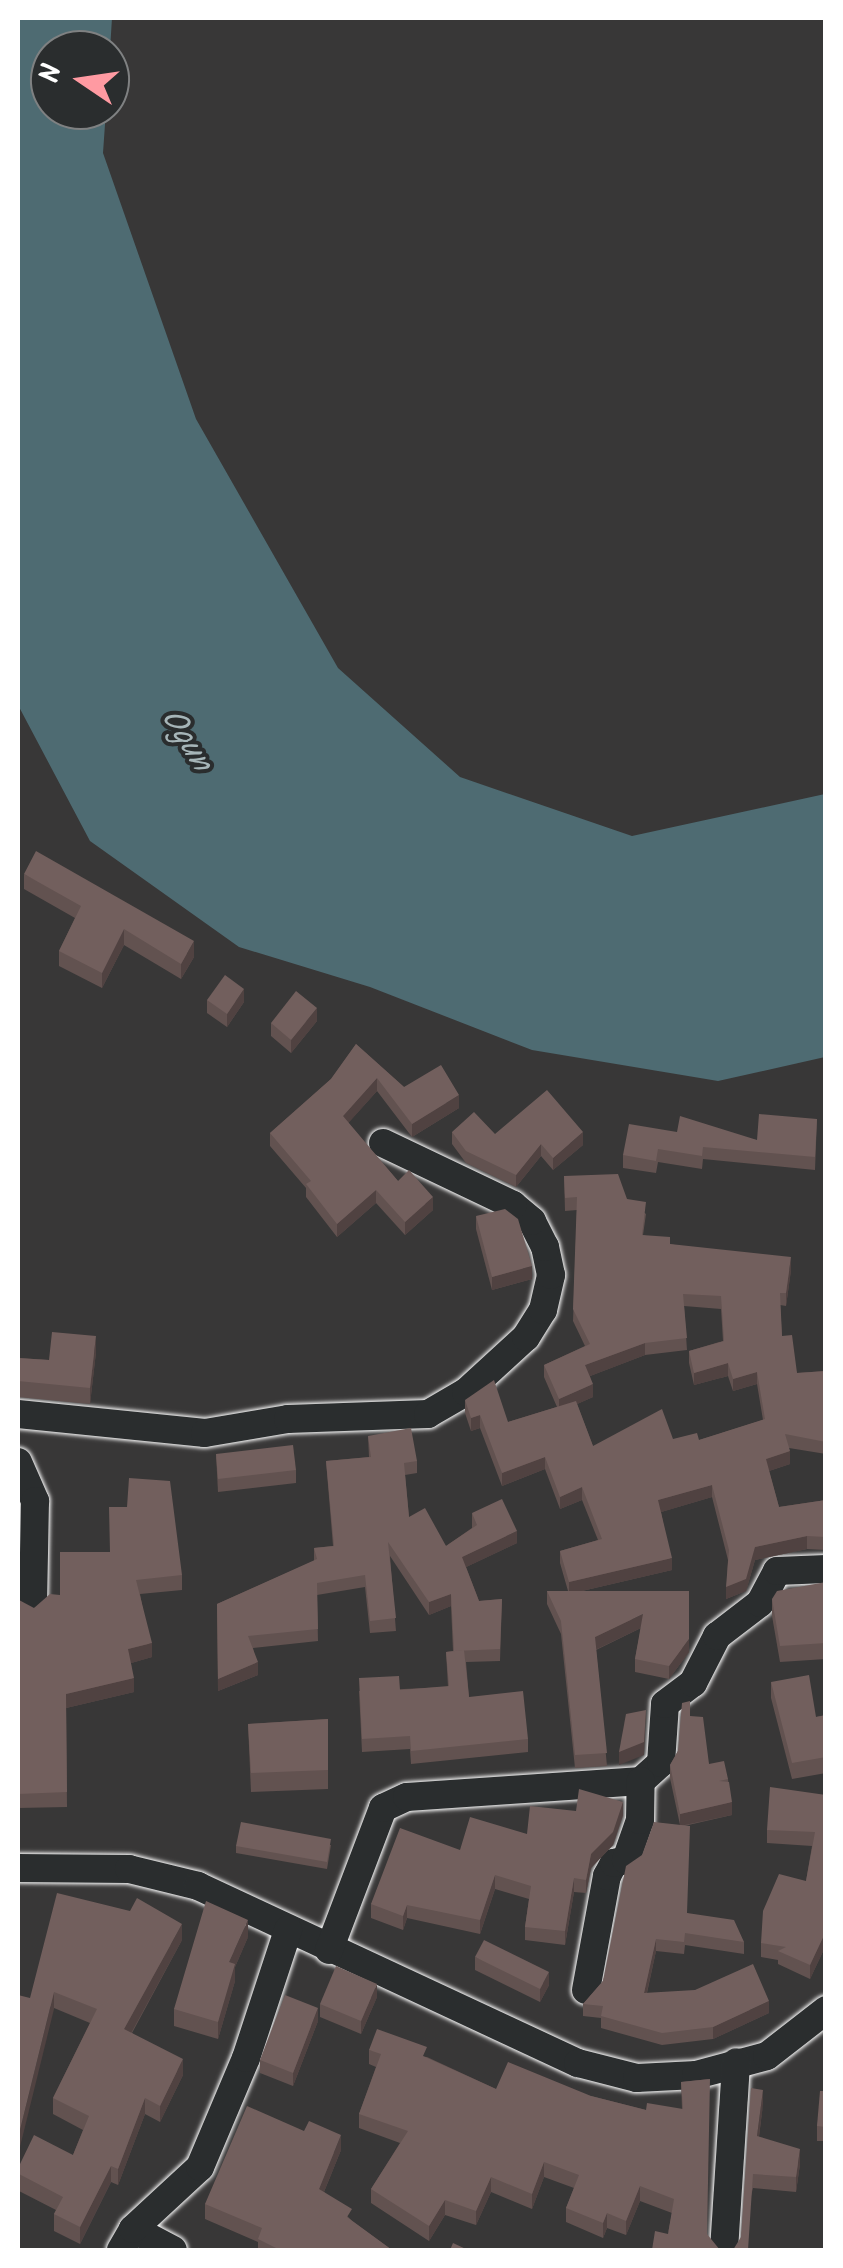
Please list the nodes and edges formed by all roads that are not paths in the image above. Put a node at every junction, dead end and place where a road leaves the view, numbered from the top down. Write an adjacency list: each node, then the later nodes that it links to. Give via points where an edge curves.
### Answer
1 (383, 1143): 2 (street, via 513,1205 546,1247 551,1276 543,1310 526,1337 466,1392 428,1414 288,1418 205,1433)
2 (18, 1414)
3 (18, 1462): 5 (street, via 35,1501)
4 (826, 1570): 6 (street, via 777,1571 760,1603 717,1636 693,1684 665,1704 658,1727 661,1763)
5 (33, 1606)
6 (641, 1782): 9 (street, via 394,1801 376,1820); 10 (street, via 640,1820 626,1860 614,1862 607,1876)
7 (18, 1868): 8 (street, via 129,1868 198,1886)
8 (288, 1930): 9 (street); 13 (street, via 246,2058 200,2167)
9 (329, 1950): 12 (street, via 578,2062 637,2078 696,2076)
10 (586, 1990)
11 (826, 2010): 12 (street, via 788,2045)
12 (736, 2062): 15 (street)
13 (127, 2240): 14 (street)
14 (173, 2250)
15 (724, 2250)

